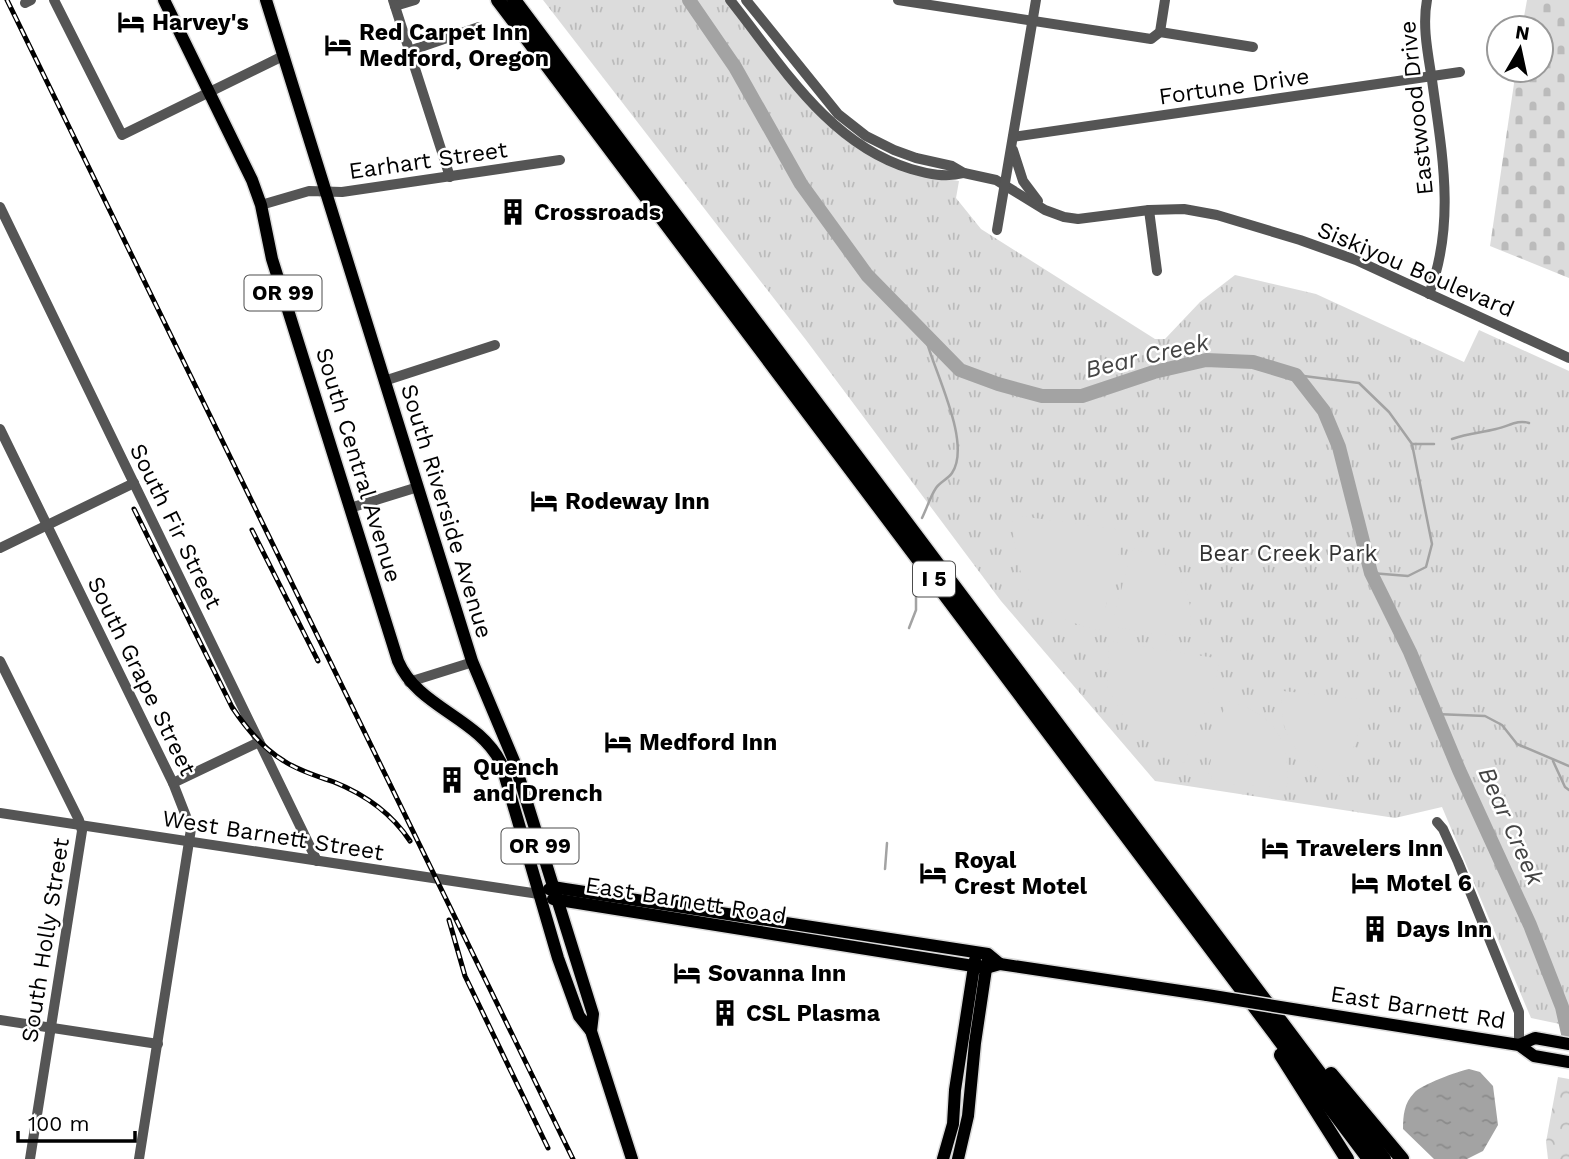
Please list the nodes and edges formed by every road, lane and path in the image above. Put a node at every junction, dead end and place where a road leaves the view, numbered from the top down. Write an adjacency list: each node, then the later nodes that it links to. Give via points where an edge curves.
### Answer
1 (54, 0): 22 (street, via 122,135)
2 (164, 0): 22 (main road, South Central Avenue / OR 99)
3 (266, 0): 19 (main road, South Riverside Avenue / OR 99)
4 (415, 0): 13 (street)
5 (498, 0): 67 (highway, I 5)
6 (514, 0): 68 (highway, I 5)
7 (730, 0): 25 (street, Siskiyou Boulevard, via 811,102 843,133 904,166 950,177)
8 (746, 0): 25 (street, Siskiyou Boulevard, via 847,122 894,150)
9 (1035, 0): 14 (street)
10 (1165, 0): 16 (street)
11 (1427, 0): 21 (street, Eastwood Drive, via 1425,27)
12 (904, 1): 14 (street)
13 (394, 3): 18 (street)
14 (1032, 21): 16 (street, via 1151,39); 23 (street)
15 (480, 27): 18 (street)
16 (1160, 32): 17 (street)
17 (1254, 47)
18 (409, 51): 26 (street)
19 (284, 56): 22 (street); 28 (main road, South Riverside Avenue / OR 99)
20 (1460, 72): 21 (street, Fortune Drive)
21 (1432, 76): 23 (street, Fortune Drive); 35 (street, Eastwood Drive, via 1446,190 1438,267)
22 (209, 92): 29 (main road, South Central Avenue / OR 99)
23 (1012, 141): 27 (street); 31 (street, via 1023,181)
24 (560, 160): 26 (street, Earhart Street)
25 (964, 173): 27 (street, Siskiyou Boulevard)
26 (450, 177): 28 (street, Earhart Street, via 342,192)
27 (1005, 184): 31 (street, Siskiyou Boulevard); 33 (street)
28 (324, 190): 29 (street, Earhart Street); 38 (main road, South Riverside Avenue / OR 99)
29 (261, 205): 42 (main road, South Central Avenue / OR 99, via 270,252)
30 (1149, 209): 31 (street, Siskiyou Boulevard, via 1078,219); 34 (street); 35 (street, Siskiyou Boulevard, via 1201,211 1252,226 1339,253)
31 (1045, 210)
32 (2, 214): 40 (street, South Fir Street)
33 (997, 230)
34 (1157, 271)
35 (1429, 293): 37 (street, Siskiyou Boulevard)
36 (495, 345): 38 (street)
37 (1569, 358)
38 (384, 381): 41 (main road, South Riverside Avenue / OR 99)
39 (0, 429): 43 (street, South Grape Street)
40 (134, 483): 43 (street); 50 (street, South Fir Street)
41 (418, 488): 42 (street); 46 (main road, South Riverside Avenue / OR 99)
42 (350, 508): 47 (main road, South Central Avenue / OR 99, via 398,662)
43 (48, 525): 44 (street); 52 (street, South Grape Street)
44 (0, 548)
45 (0, 661): 55 (street, South Holly Street)
46 (473, 663): 47 (street); 48 (main road, South Riverside Avenue / OR 99)
47 (409, 682): 49 (main road, South Central Avenue / OR 99)
48 (490, 701): 49 (main road, via 487,727); 58 (main road, South Riverside Avenue / OR 99)
49 (471, 727): 51 (main road, South Central Avenue / OR 99)
50 (259, 742): 52 (street); 57 (street, South Fir Street)
51 (496, 754): 59 (main road, South Riverside Avenue / OR 99)
52 (173, 783): 56 (street, South Grape Street, via 189,820)
53 (0, 813): 55 (street, West Barnett Street)
54 (1437, 822): 76 (street, via 1519,1012)
55 (81, 824): 56 (street, West Barnett Street); 72 (street, South Holly Street)
56 (191, 842): 57 (street, West Barnett Street); 74 (street, South Grape Street)
57 (317, 861): 59 (street, West Barnett Street)
58 (553, 887): 59 (main road, East Barnett Road); 60 (main road, South Riverside Avenue / OR 99); 61 (main road, East Barnett Road)
59 (540, 894): 60 (main road, East Barnett Road); 64 (main road, South Riverside Avenue / OR 99)
60 (558, 901): 62 (main road, East Barnett Road); 69 (main road, South Riverside Avenue / OR 99)
61 (713, 911): 62 (main road, via 699,916 665,911); 63 (main road, East Barnett Road)
62 (660, 917): 66 (main road, East Barnett Road)
63 (982, 953): 65 (main road); 66 (main road)
64 (558, 958): 69 (main road, via 573,976 578,992); 73 (main road, South Riverside Avenue / OR 99, via 579,1016)
65 (1000, 964): 66 (main road, East Barnett Road); 70 (main road, East Barnett Road, bridge)
66 (980, 967): 81 (main road); 82 (main road, via 970,1107)
67 (1236, 983): 83 (highway); 84 (highway, I 5)
68 (1254, 986): 85 (highway, I 5); 86 (highway)
69 (587, 993): 73 (main road, South Riverside Avenue / OR 99, via 593,1014)
70 (1311, 1012): 76 (main road, East Barnett Rd)
71 (0, 1020): 72 (street)
72 (51, 1027): 74 (street); 78 (street, South Holly Street)
73 (591, 1031): 80 (main road, South Riverside Avenue / OR 99)
74 (158, 1044): 79 (street, South Grape Street)
75 (1569, 1044): 76 (main road, East Barnett Rd, via 1535,1038)
76 (1519, 1045): 77 (main road, East Barnett Rd, via 1534,1056)
77 (1569, 1062)
78 (30, 1159)
79 (139, 1159)
80 (632, 1159)
81 (943, 1159)
82 (958, 1159)
83 (1347, 1159)
84 (1369, 1159)
85 (1384, 1159)
86 (1402, 1159)

